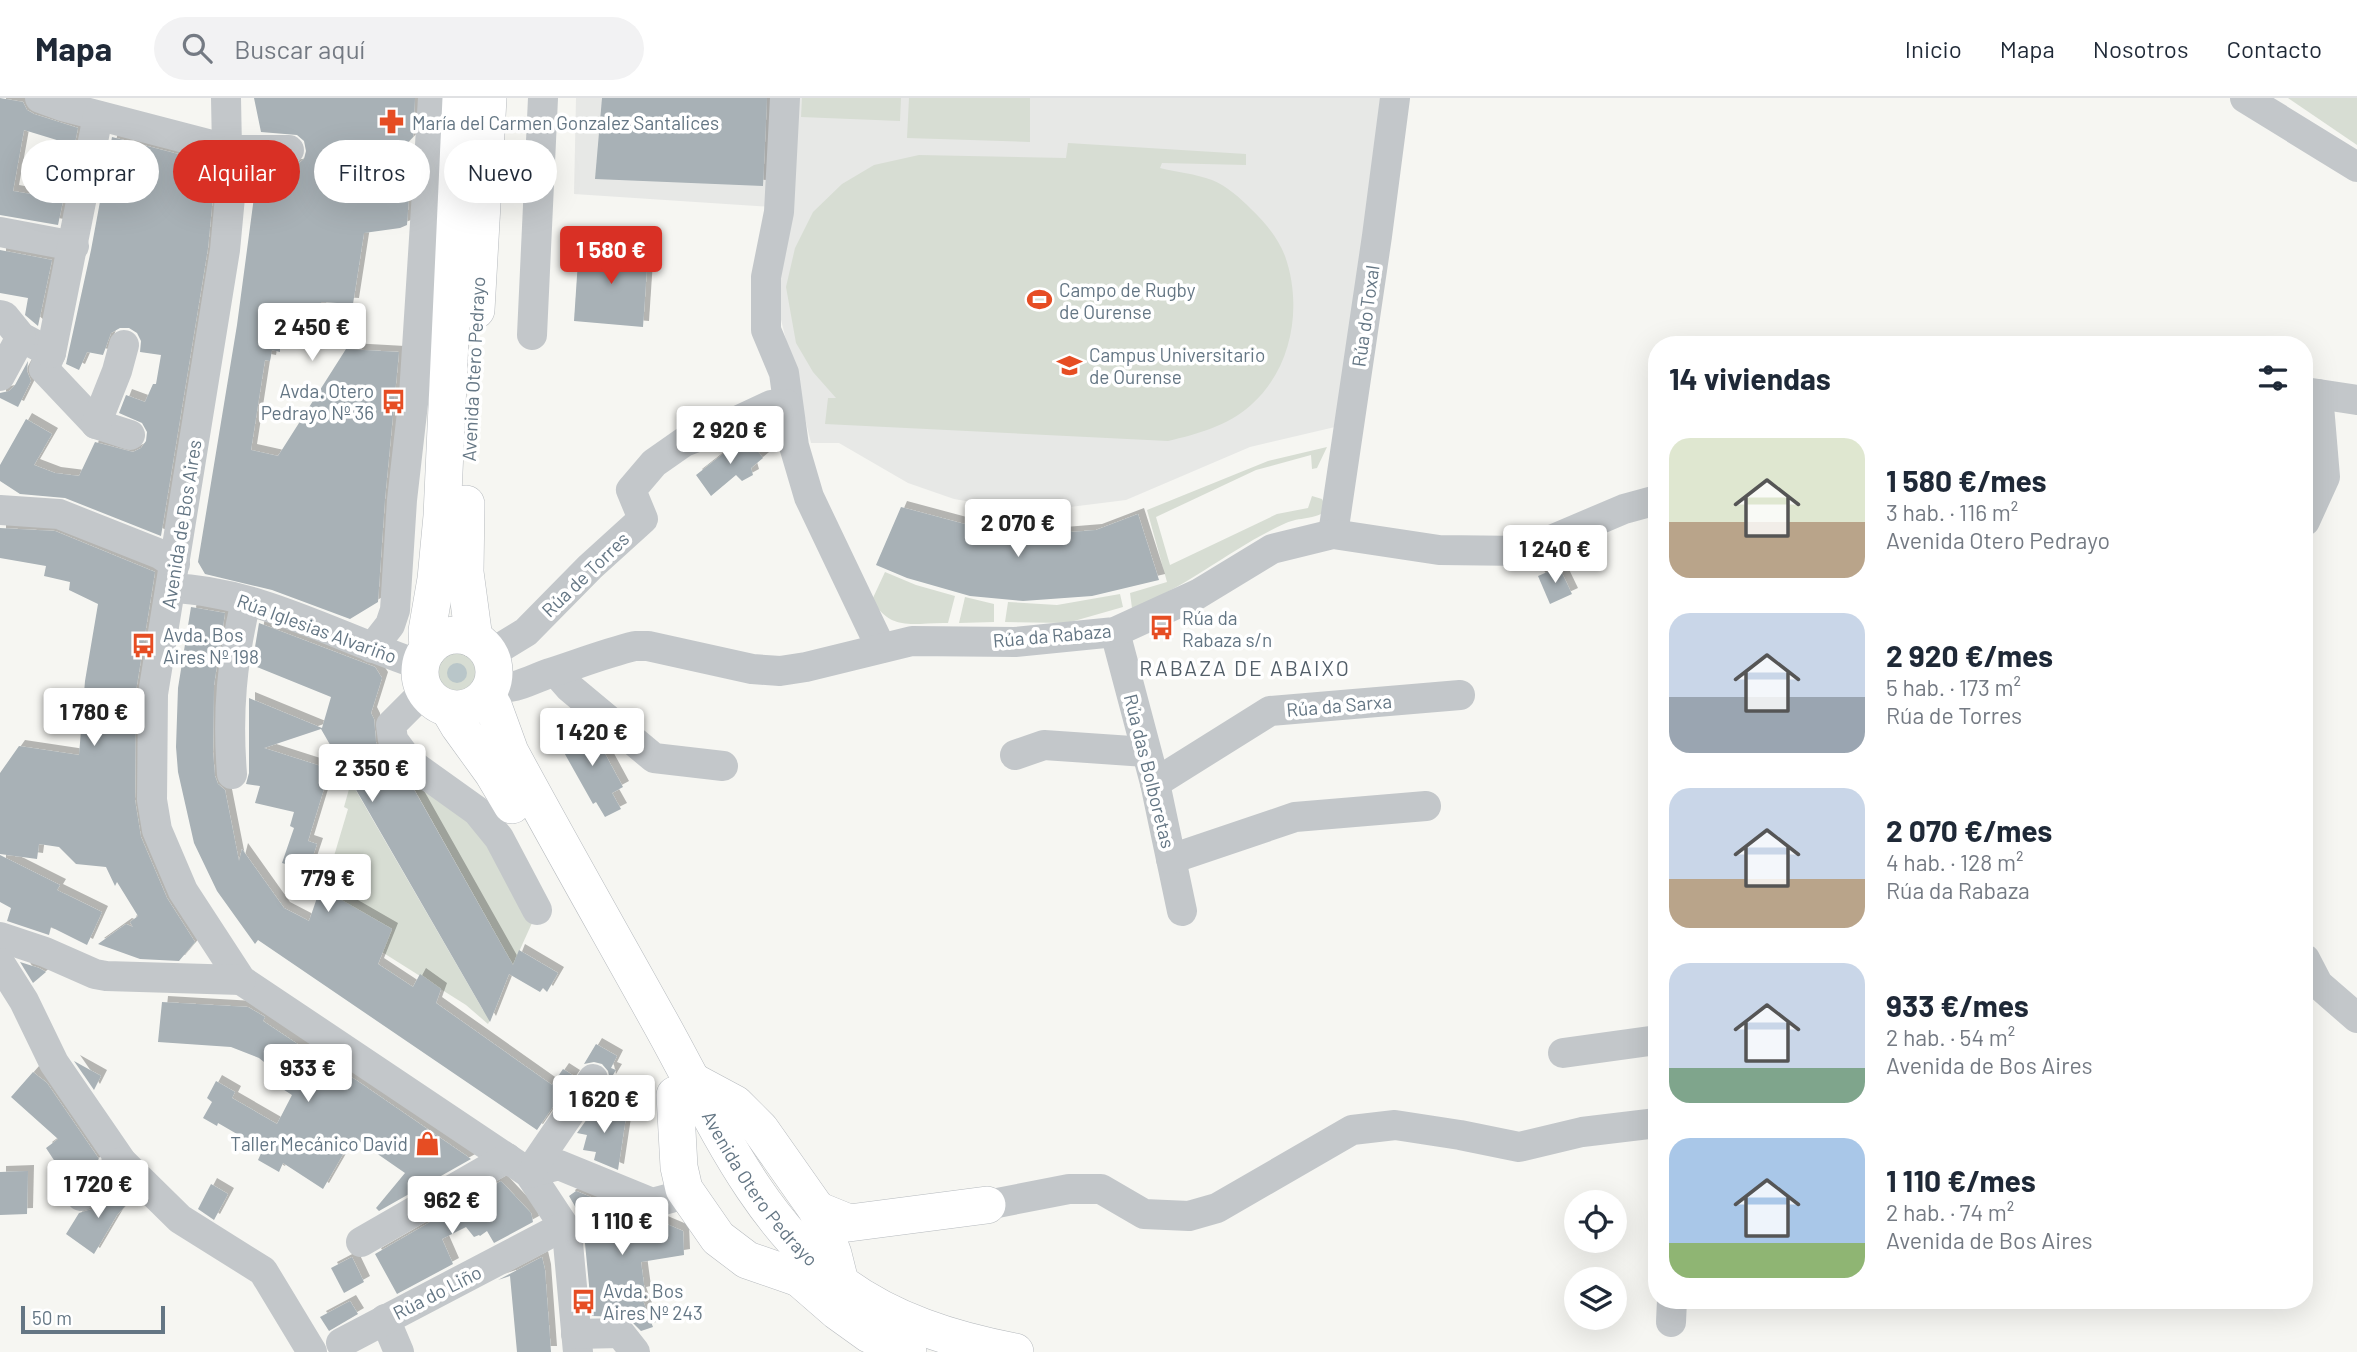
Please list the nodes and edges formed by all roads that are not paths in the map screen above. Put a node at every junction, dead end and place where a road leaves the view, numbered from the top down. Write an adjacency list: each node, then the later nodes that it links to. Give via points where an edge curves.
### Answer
1 (40, 98): 10 (street)
2 (226, 98): 12 (street, Avenida de Bos Aires)
3 (433, 98): 29 (street, Avenida Otero Pedrayo, via 415,395)
4 (461, 98): 36 (main road, Avenida Otero Pedrayo, via 442,516)
5 (488, 98): 40 (main road, Avenida Otero Pedrayo, via 464,550)
6 (543, 98): 18 (street)
7 (785, 98): 25 (street, via 779,212 766,277 766,330 784,373)
8 (1395, 98): 33 (street, Rúa do Toxal)
9 (2245, 98): 13 (street)
10 (111, 112): 11 (street); 16 (street)
11 (197, 140)
12 (228, 140)
13 (2357, 167)
14 (229, 203): 34 (street, Avenida de Bos Aires)
15 (0, 232): 16 (street)
16 (74, 246): 21 (street)
17 (0, 315): 19 (street)
18 (532, 335)
19 (21, 337): 21 (street); 22 (street)
20 (124, 345): 27 (street)
21 (51, 353): 27 (street, via 44,369)
22 (0, 376)
23 (2313, 393): 24 (street)
24 (2357, 400)
25 (786, 404): 39 (street, via 809,497); 40 (street, Rúa de Torres, via 771,405 684,442 654,463 631,490 643,519)
26 (2313, 405): 31 (street, via 2325,477)
27 (96, 424): 28 (street)
28 (130, 435)
29 (402, 500): 36 (street, Avenida Otero Pedrayo, via 419,546 424,585); 38 (street, Avenida Otero Pedrayo, via 395,610)
30 (1648, 502): 33 (street, Rúa da Rabaza, via 1525,551 1439,550)
31 (2313, 503)
32 (0, 510): 34 (street, via 59,514 160,554)
33 (1333, 534): 37 (street, Rúa da Rabaza, via 1272,549 1198,594)
34 (173, 576): 35 (street, Rúa Iglesias Alvariño, via 196,589); 56 (street, Avenida de Bos Aires, via 153,694 152,800 157,830 183,891)
35 (246, 601): 38 (street, Rúa Iglesias Alvariño); 47 (street, via 230,685)
36 (432, 604): 42 (main road, Avenida Otero Pedrayo, via 427,631)
37 (1115, 632): 39 (street, Rúa da Rabaza, via 1015,642 912,641); 44 (street, Rúa das Bolboretas)
38 (372, 648): 42 (street, Rúa Iglesias Alvariño)
39 (881, 648): 41 (street, Rúa da Rabaza, via 779,671 635,646)
40 (487, 668): 41 (street, via 507,666); 42 (main road, via 471,708); 42 (main road, via 457,635 447,636); 61 (main road, Avenida Otero Pedrayo, via 494,708 510,752)
41 (553, 673): 46 (street, via 654,758)
42 (431, 679): 51 (street, via 391,725 393,740 410,763 477,811 499,838); 61 (main road, Avenida Otero Pedrayo)
43 (1460, 695): 48 (street, Rúa da Sarxa, via 1270,711)
44 (1146, 752): 45 (street, via 1044,745); 48 (street, Rúa das Bolboretas)
45 (1016, 755)
46 (723, 766)
47 (232, 774)
48 (1155, 783): 50 (street, Rúa das Bolboretas)
49 (1426, 806): 50 (street, via 1295,817)
50 (1171, 859): 52 (street, Rúa das Bolboretas)
51 (537, 910)
52 (1182, 911)
53 (0, 937): 56 (street, via 106,976)
54 (0, 963): 65 (street, via 24,1000 54,1063)
55 (2313, 975): 57 (street)
56 (241, 979): 66 (street, Avenida de Bos Aires)
57 (2357, 1018)
58 (1648, 1041): 59 (street)
59 (1563, 1053)
60 (593, 1079): 66 (street)
61 (684, 1088): 63 (main road, via 735,1104); 64 (main road, Avenida Otero Pedrayo); 64 (main road)
62 (1648, 1124): 69 (street, via 1581,1132 1519,1147 1395,1125 1352,1130 1217,1208 1189,1216 1144,1214 1101,1189 1069,1189)
63 (760, 1129): 64 (main road); 67 (main road)
64 (696, 1157): 66 (street, via 671,1198 652,1203 559,1165); 72 (main road, Avenida Otero Pedrayo); 73 (main road)
65 (122, 1162): 68 (street); 81 (street, via 180,1219 263,1271)
66 (518, 1166): 71 (street, Avenida de Bos Aires); 74 (street)
67 (794, 1179): 70 (main road); 72 (main road, via 794,1217)
68 (81, 1196)
69 (987, 1205): 70 (main road, via 849,1223); 75 (main road)
70 (817, 1210): 75 (main road)
71 (564, 1226): 77 (street, Rúa do Liño); 80 (street, Avenida de Bos Aires)
72 (773, 1234): 73 (main road); 75 (main road, Avenida Otero Pedrayo); 76 (main road, Avenida Otero Pedrayo)
73 (718, 1238): 76 (main road, via 747,1260)
74 (361, 1242)
75 (836, 1268): 78 (main road, Avenida Otero Pedrayo)
76 (799, 1278): 78 (main road, Avenida Otero Pedrayo, via 837,1311)
77 (385, 1319): 79 (street, Rúa do Liño); 82 (street, Rúa do Liño)
78 (875, 1321): 84 (main road, Avenida Otero Pedrayo); 85 (main road, Avenida Otero Pedrayo)
79 (341, 1343)
80 (577, 1343): 83 (street, via 620,1333)
81 (313, 1352)
82 (399, 1352)
83 (635, 1352)
84 (908, 1352)
85 (1015, 1352)

